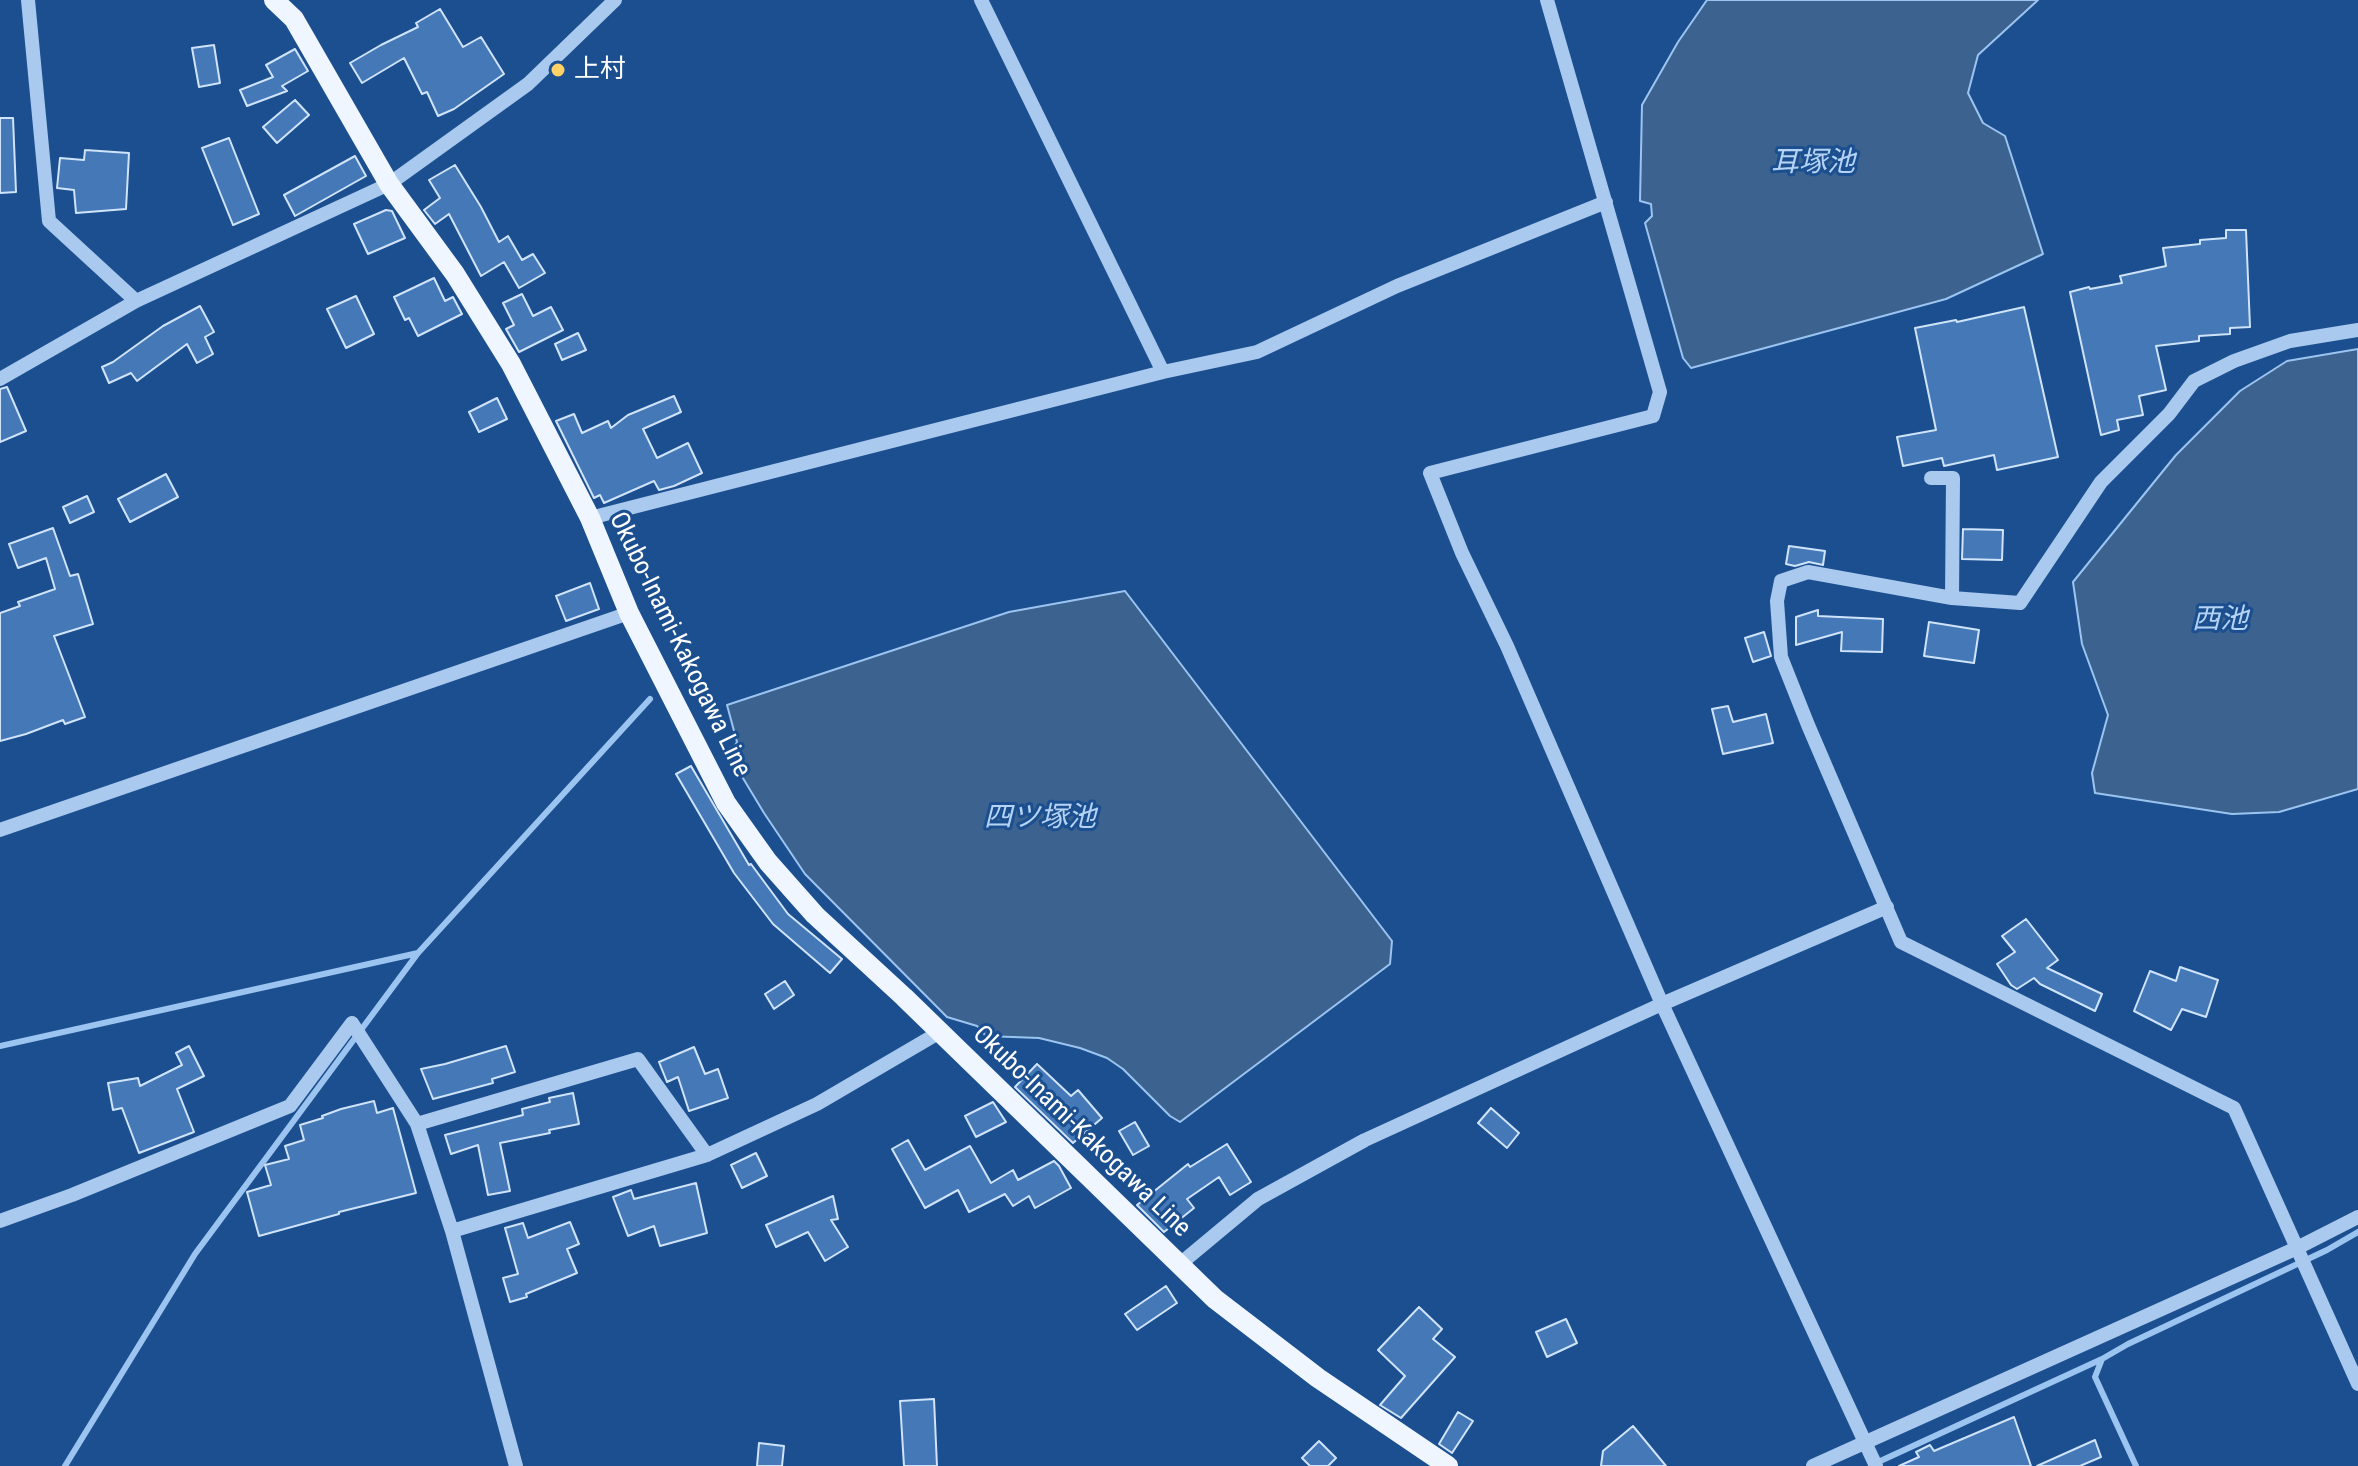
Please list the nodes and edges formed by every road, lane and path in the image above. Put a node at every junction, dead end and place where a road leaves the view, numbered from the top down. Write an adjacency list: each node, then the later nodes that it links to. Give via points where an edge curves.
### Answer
1 (28, 0): 8 (street, via 49,221)
2 (274, 0): 6 (main road, Okubo-Inami-Kakogawa Line, via 294,19)
3 (615, 0): 6 (street, via 528,84)
4 (981, 0): 10 (street)
5 (1547, 0): 7 (street)
6 (389, 184): 8 (street); 13 (main road, Okubo-Inami-Kakogawa Line, via 455,274 511,364)
7 (1606, 202): 10 (street, via 1397,286 1257,352); 18 (street, via 1660,392 1653,416 1430,473)
8 (136, 301): 11 (street)
9 (2358, 330): 14 (street, via 2290,341 2194,381 2101,482 2020,603)
10 (1163, 372): 13 (street)
11 (0, 379)
12 (1931, 478): 14 (street, via 1953,478)
13 (590, 518): 15 (main road, Okubo-Inami-Kakogawa Line)
14 (1952, 598): 17 (street, via 1808,572 1781,581 1781,657)
15 (629, 613): 16 (street); 19 (main road, Okubo-Inami-Kakogawa Line, via 726,803 768,862 815,915)
16 (0, 830)
17 (1887, 907): 18 (street); 25 (street, via 1901,942 2234,1108)
18 (1662, 1004): 26 (street, via 1365,1140 1258,1199); 28 (street)
19 (940, 1032): 21 (street, via 817,1104); 26 (main road, Okubo-Inami-Kakogawa Line)
20 (417, 1124): 21 (street, via 638,1059); 23 (street, via 352,1023 290,1106); 24 (street)
21 (707, 1155): 24 (street)
22 (2358, 1217): 25 (street)
23 (0, 1221)
24 (452, 1231): 29 (street)
25 (2297, 1248): 27 (street); 28 (street)
26 (1180, 1264): 30 (main road, Okubo-Inami-Kakogawa Line, via 1215,1299 1318,1378)
27 (2358, 1384)
28 (1866, 1442): 31 (street); 32 (street)
29 (516, 1466)
30 (1448, 1466)
31 (1813, 1466)
32 (1876, 1466)

